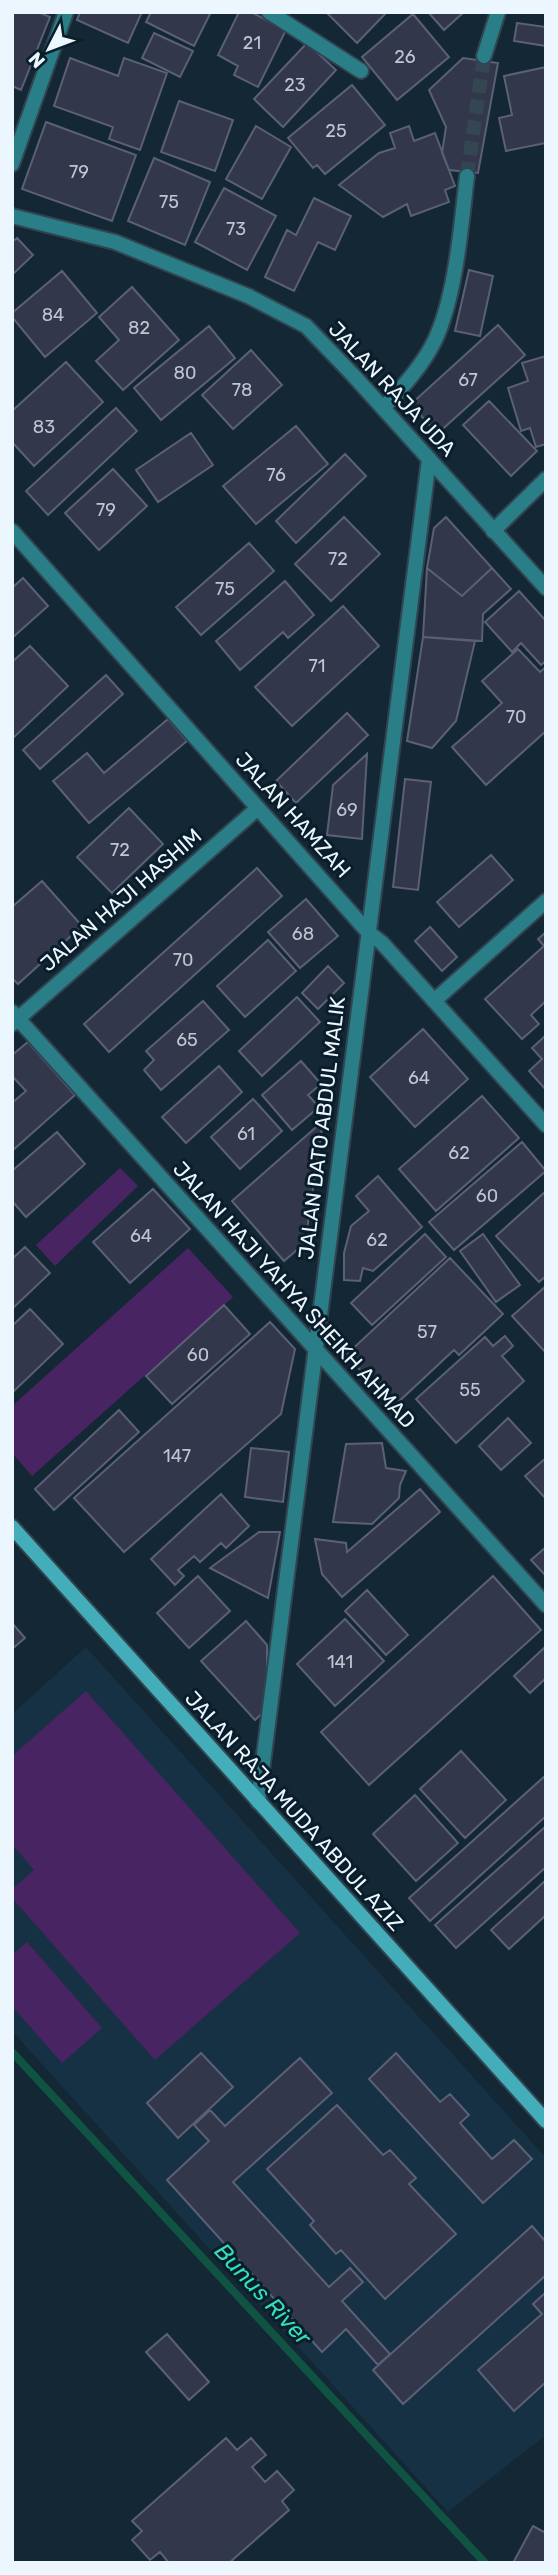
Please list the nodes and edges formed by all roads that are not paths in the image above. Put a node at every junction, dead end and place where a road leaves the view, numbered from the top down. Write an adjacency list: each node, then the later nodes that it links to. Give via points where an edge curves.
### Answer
1 (66, 12): 6 (street)
2 (269, 12): 5 (street)
3 (498, 12): 4 (street)
4 (484, 56)
5 (361, 71)
6 (12, 164)
7 (467, 176): 9 (street, via 445,313 430,349)
8 (12, 216): 9 (street, JALAN RAJA UDA, via 115,242 278,311 306,327)
9 (383, 408): 10 (street, JALAN RAJA UDA)
10 (429, 459): 13 (street, JALAN RAJA UDA); 17 (street, JALAN DATO ABDUL MALIK)
11 (546, 479): 13 (street)
12 (12, 531): 15 (street, JALAN HAMZAH)
13 (493, 531): 14 (street, JALAN RAJA UDA)
14 (546, 588)
15 (258, 808): 17 (street, JALAN HAMZAH); 19 (street, JALAN HAJI HASHIM)
16 (546, 901): 18 (street)
17 (369, 932): 18 (street, JALAN HAMZAH); 21 (street, JALAN DATO ABDUL MALIK)
18 (434, 1001): 20 (street, JALAN HAMZAH)
19 (14, 1018): 21 (street, JALAN HAJI YAHYA SHEIKH AHMAD)
20 (546, 1125)
21 (315, 1350): 23 (street, JALAN HAJI YAHYA SHEIKH AHMAD); 24 (street, JALAN DATO ABDUL MALIK)
22 (12, 1527): 24 (main road, JALAN RAJA MUDA ABDUL AZIZ)
23 (546, 1605)
24 (258, 1802): 25 (main road, JALAN RAJA MUDA ABDUL AZIZ)
25 (546, 2121)

